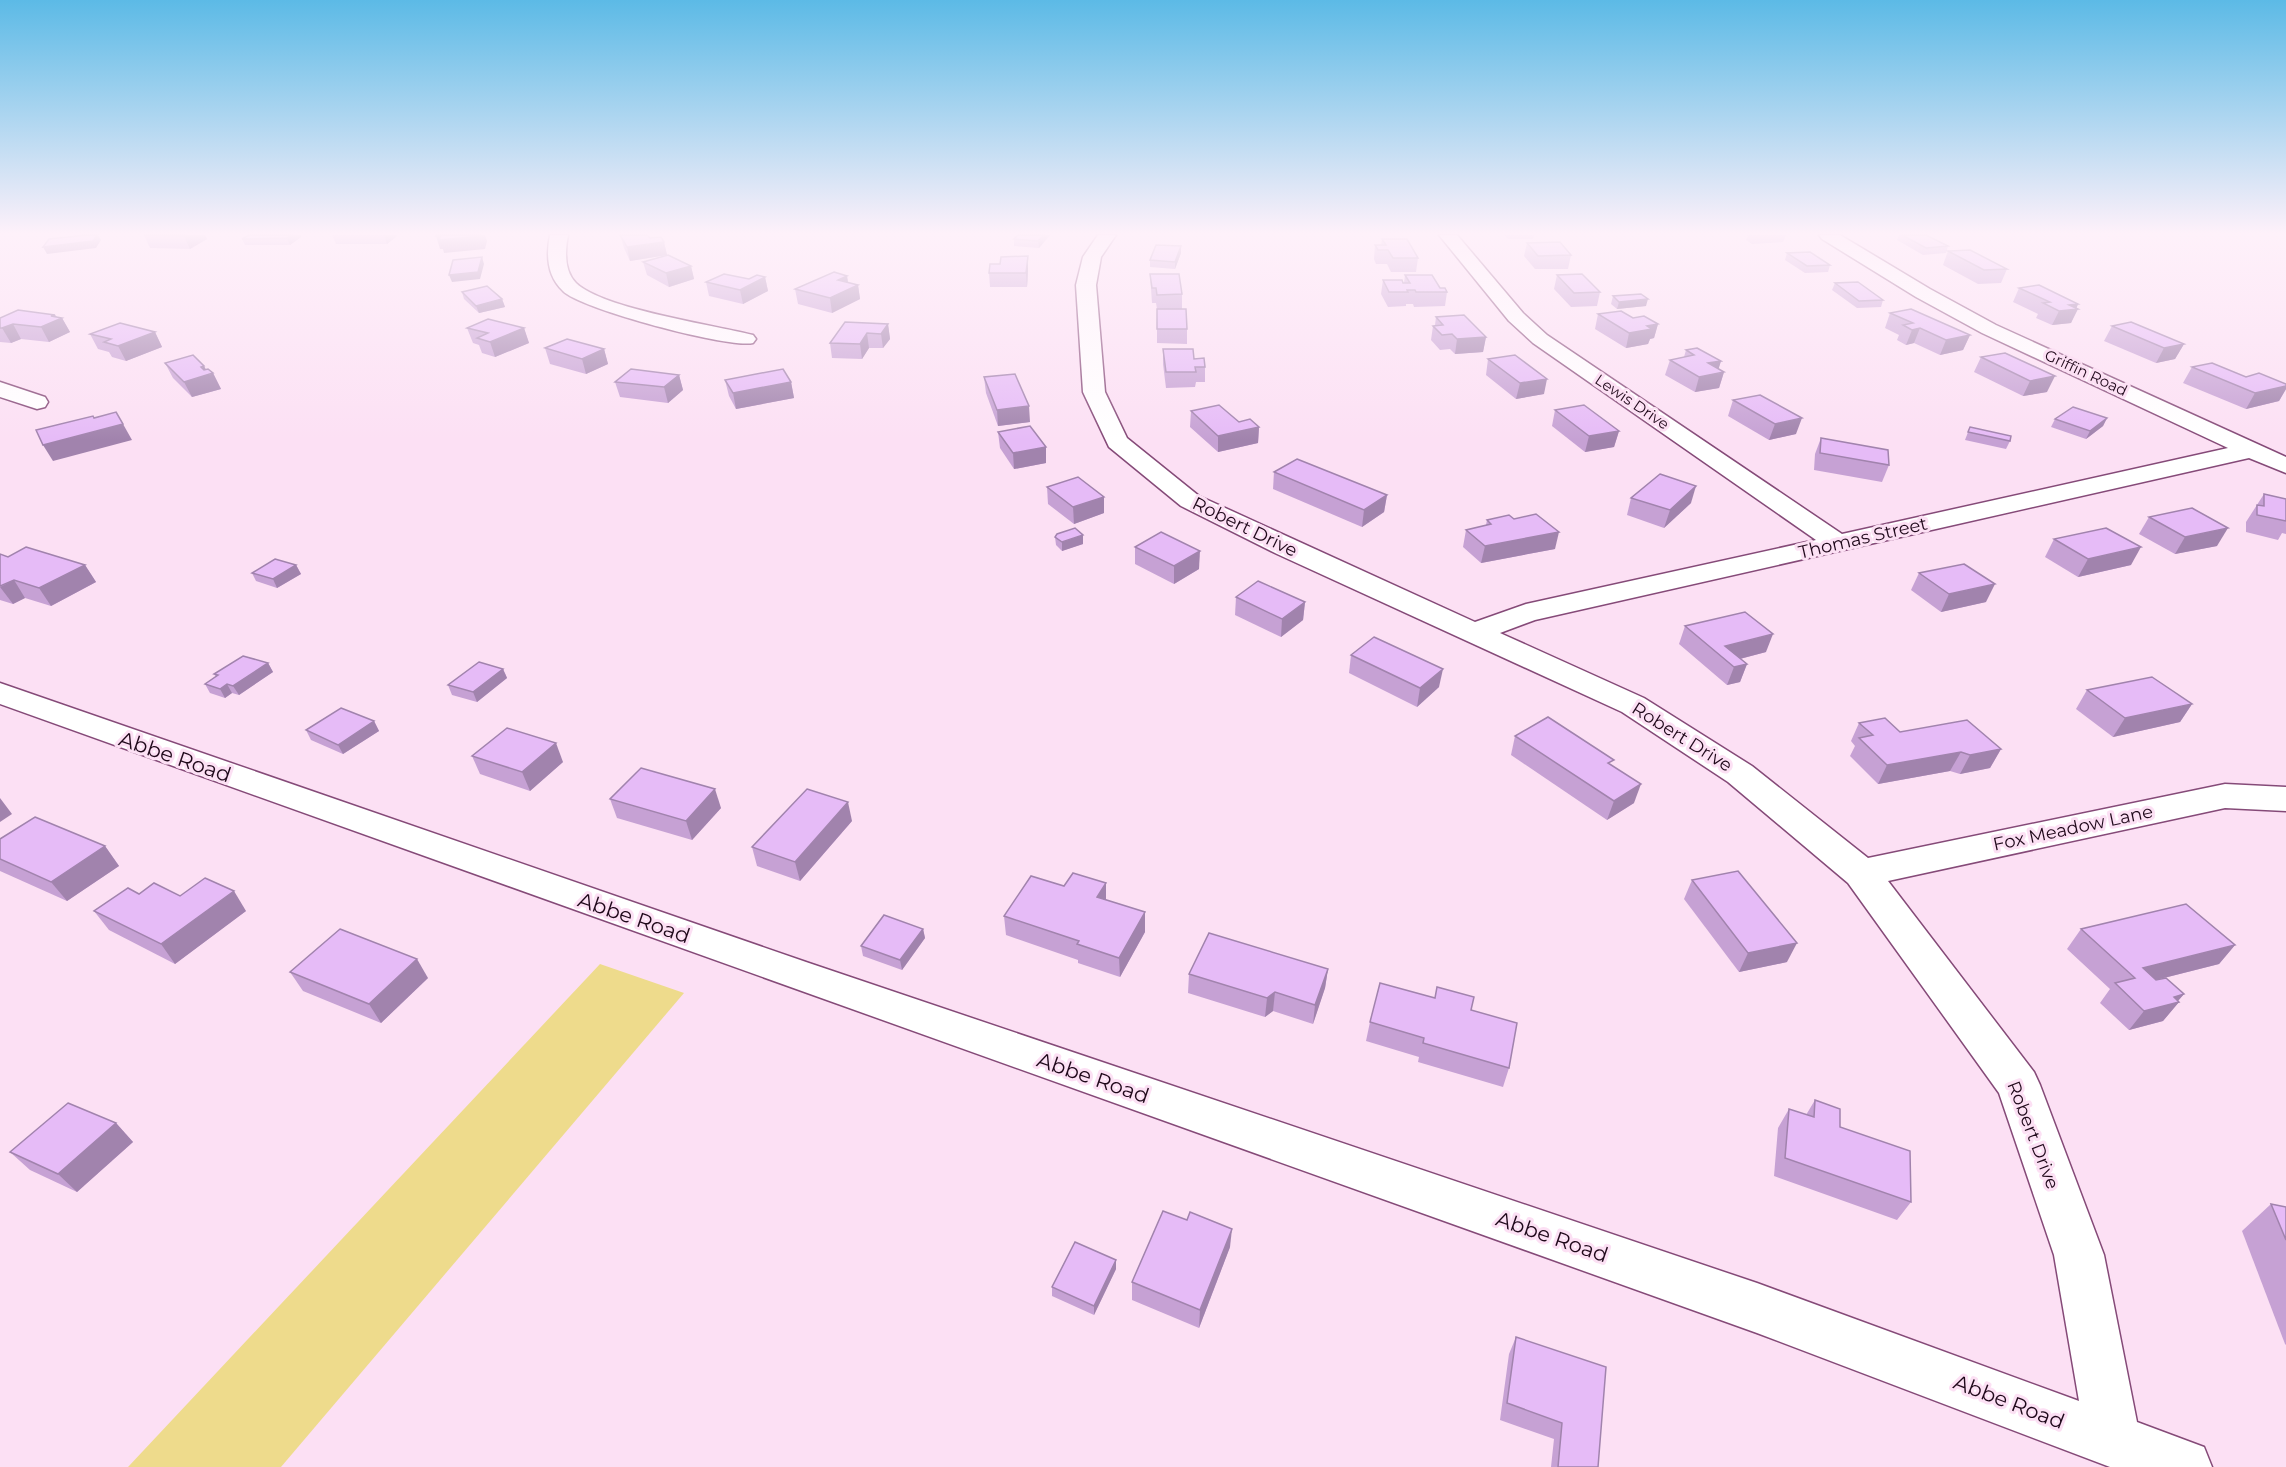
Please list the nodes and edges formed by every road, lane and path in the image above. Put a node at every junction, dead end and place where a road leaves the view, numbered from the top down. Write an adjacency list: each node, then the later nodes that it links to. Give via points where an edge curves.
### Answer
1 (603, 303): 5 (street)
2 (1087, 303): 11 (street, Robert Drive, via 1094,392 1117,442 1190,501)
3 (1504, 303): 10 (street, Lewis Drive, via 1540,339)
4 (1942, 303): 8 (street, Griffin Road, via 1989,329)
5 (746, 339)
6 (0, 389): 7 (street)
7 (37, 402)
8 (2252, 450): 9 (street, Griffin Road); 10 (street, Thomas Street)
9 (2286, 466)
10 (1838, 543): 11 (street, Thomas Street, via 1526,613)
11 (1476, 632): 14 (street, Robert Drive, via 1633,705 1740,774)
12 (0, 693): 15 (street, Abbe Road, via 1757,1308)
13 (2286, 799): 14 (street, Fox Meadow Lane, via 2225,796)
14 (1861, 873): 15 (street, Robert Drive, via 2018,1084 2079,1256)
15 (2113, 1441): 16 (street, Abbe Road)
16 (2184, 1467)

